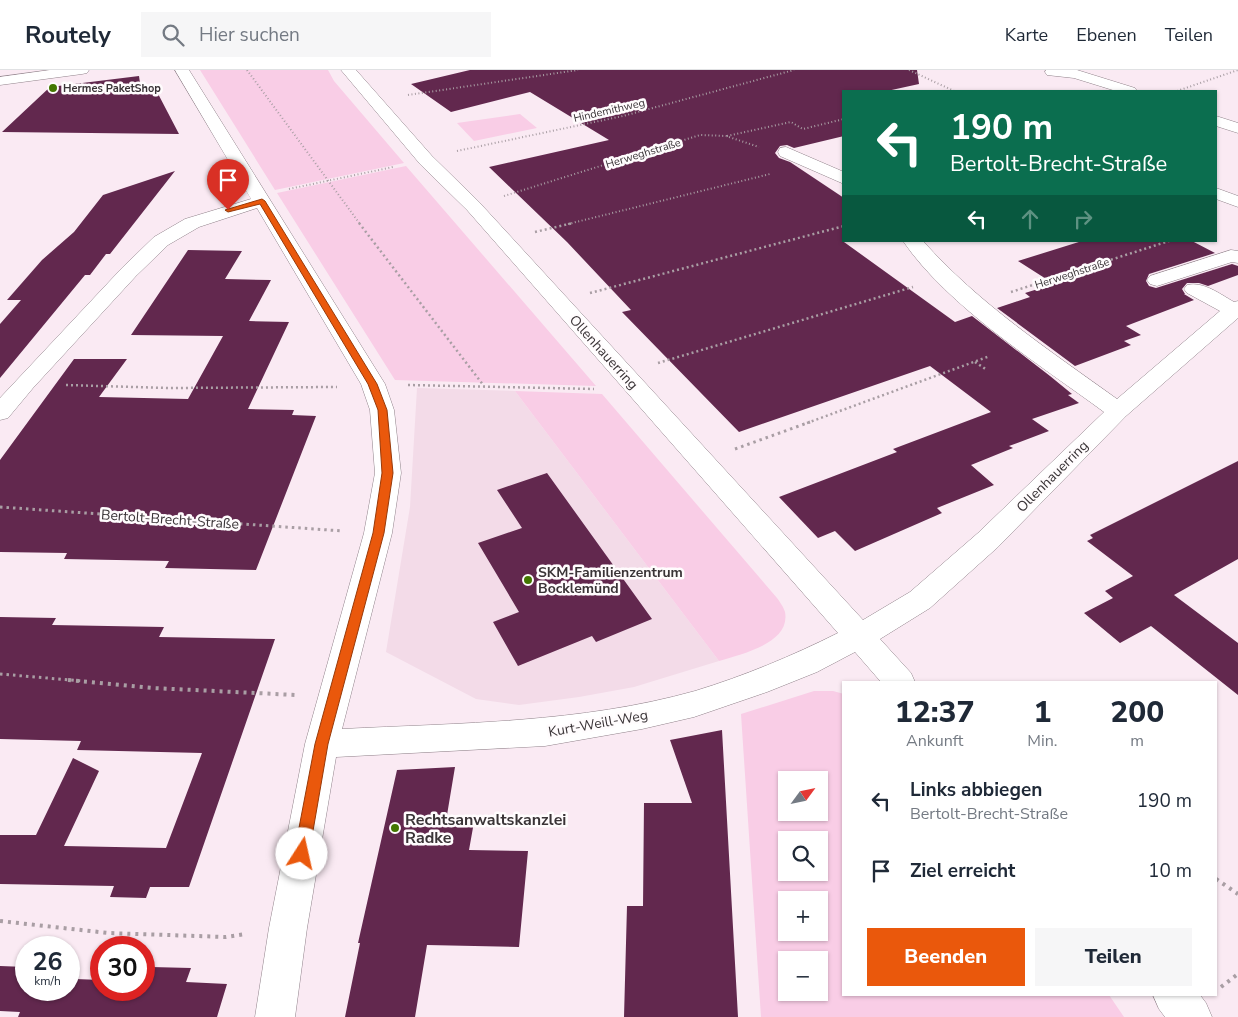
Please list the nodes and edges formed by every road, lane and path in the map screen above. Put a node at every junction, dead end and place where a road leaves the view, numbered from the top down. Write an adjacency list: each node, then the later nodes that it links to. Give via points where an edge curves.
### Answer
1 (82, 70): 10 (street)
2 (182, 70): 25 (street)
3 (247, 70): 23 (path)
4 (348, 70): 16 (street, Ollenhauerring)
5 (578, 70): 16 (path)
6 (794, 70): 20 (path, Hindemithweg, via 623,116)
7 (909, 70): 12 (path)
8 (1238, 70): 14 (path)
9 (1052, 72): 13 (street, via 1076,74)
10 (30, 78): 11 (street); 15 (street)
11 (0, 81)
12 (952, 90)
13 (1118, 90)
14 (1180, 90)
15 (0, 96)
16 (373, 100): 20 (street, Ollenhauerring)
17 (1217, 120): 18 (street)
18 (1238, 128)
19 (786, 152): 21 (street); 27 (path, Herweghstraße, via 751,146 726,136 700,135)
20 (426, 160): 23 (path, Hindemithweg); 27 (street, Ollenhauerring)
21 (814, 164): 22 (street); 29 (path)
22 (842, 178)
23 (327, 181): 25 (path, Hindemithweg); 45 (path)
24 (1217, 193): 26 (street)
25 (260, 198): 43 (street, via 192,223 161,242); 44 (street)
26 (1238, 202)
27 (473, 206): 29 (street, Ollenhauerring)
28 (842, 227): 36 (path)
29 (503, 240): 36 (street, Ollenhauerring)
30 (913, 242): 33 (street)
31 (1166, 242): 37 (path, Herweghstraße)
32 (1238, 257): 34 (street, via 1231,256)
33 (945, 277): 37 (street); 42 (path)
34 (1157, 280)
35 (1194, 289): 38 (street)
36 (558, 301): 42 (street, Ollenhauerring)
37 (975, 304): 39 (street)
38 (1236, 309): 47 (street, Ollenhauerring)
39 (1025, 343): 40 (path); 47 (street)
40 (974, 361): 41 (path); 49 (path)
41 (987, 370)
42 (631, 382): 45 (path); 49 (street, Ollenhauerring)
43 (25, 383): 46 (path, via 148,388); 48 (street)
44 (373, 384): 45 (path); 56 (street, via 382,410 388,473 378,533)
45 (484, 386)
46 (335, 388)
47 (1118, 411): 52 (street, Ollenhauerring, via 988,540 920,600)
48 (0, 413)
49 (702, 461): 52 (street, Ollenhauerring)
50 (0, 507): 51 (path, Bertolt-Brecht-Straße)
51 (339, 531)
52 (860, 636): 54 (street, Ollenhauerring); 56 (street, Kurt-Weill-Weg, via 756,684 642,716 545,732)
53 (0, 674): 55 (path)
54 (899, 681)
55 (270, 695)
56 (322, 744): 64 (street)
57 (1217, 879): 58 (path)
58 (1238, 894)
59 (0, 920): 60 (path, via 108,933)
60 (226, 936)
61 (1238, 974): 62 (path)
62 (1217, 990)
63 (1174, 996): 65 (street)
64 (275, 1017)
65 (1192, 1017)

